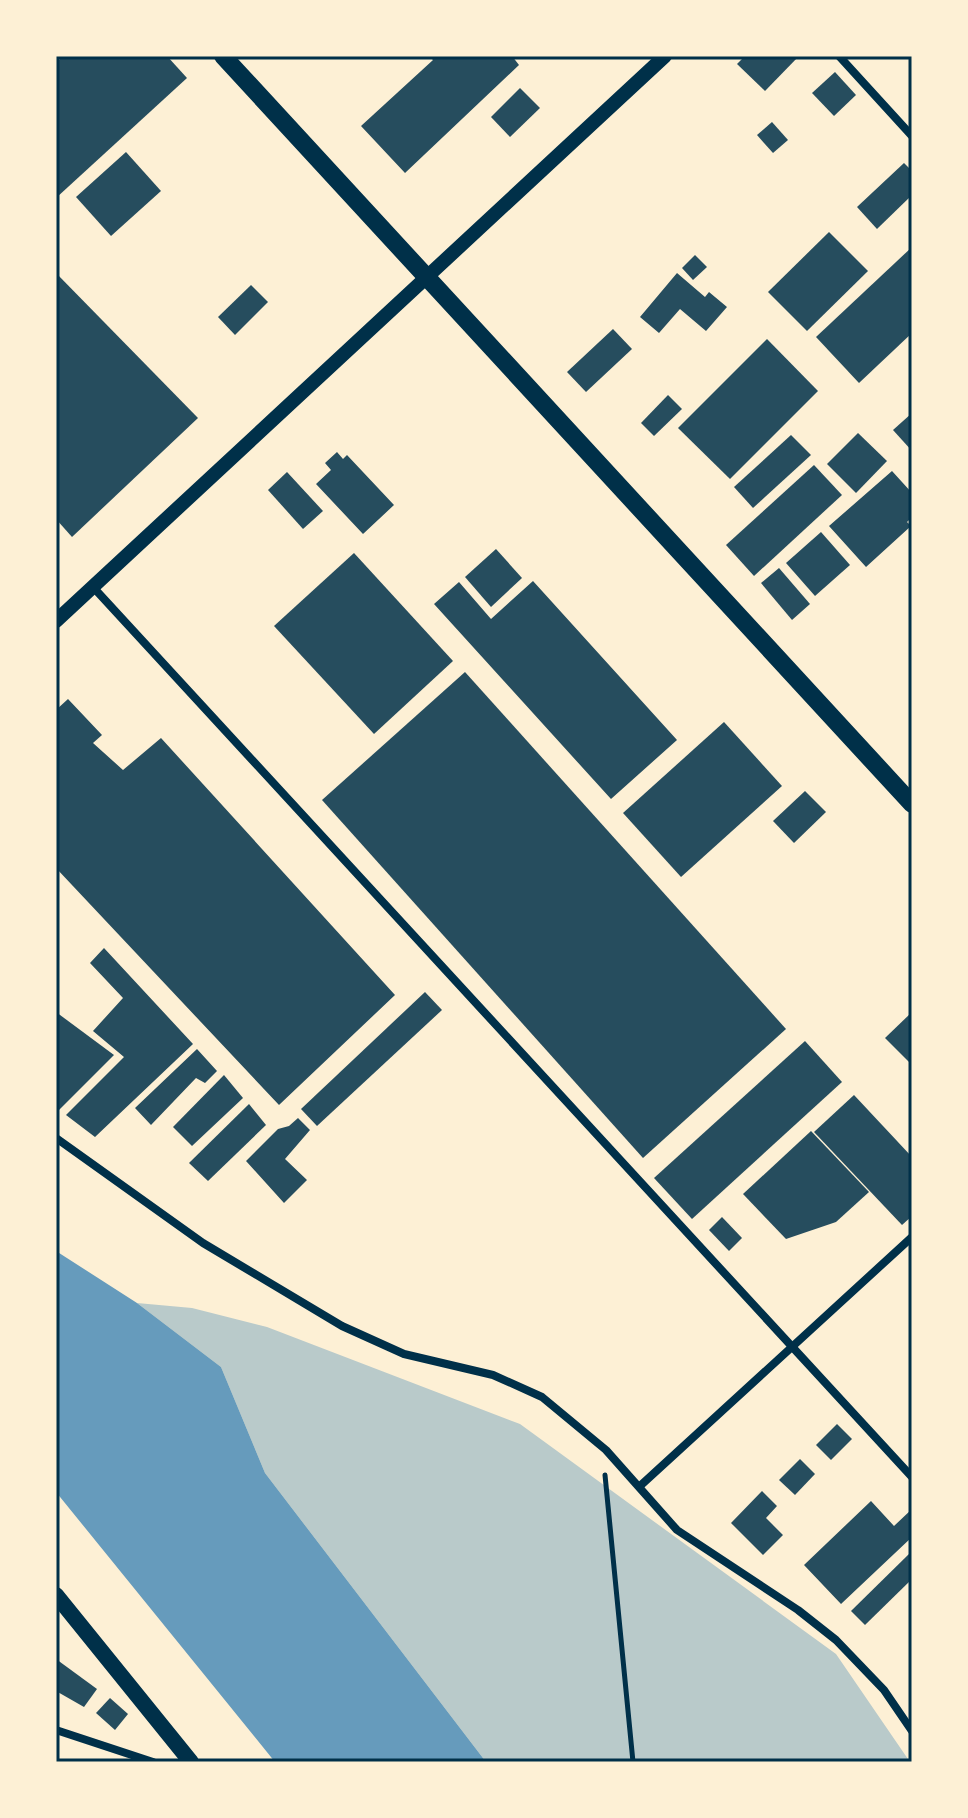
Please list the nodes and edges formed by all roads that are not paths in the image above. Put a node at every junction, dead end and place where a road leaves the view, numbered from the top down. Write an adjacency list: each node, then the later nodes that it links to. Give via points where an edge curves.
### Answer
1 (223, 56): 5 (highway)
2 (665, 56): 5 (street)
3 (839, 56): 4 (street)
4 (912, 136)
5 (426, 280): 6 (street); 8 (highway)
6 (93, 587): 7 (street); 11 (street)
7 (56, 621)
8 (912, 804)
9 (56, 1138): 13 (street, via 203,1243 342,1326 404,1354 493,1375 542,1397)
10 (912, 1237): 11 (street)
11 (792, 1346): 12 (street); 13 (street)
12 (912, 1477)
13 (640, 1486): 16 (street, via 677,1530 836,1640 884,1690)
14 (56, 1595): 18 (main road)
15 (56, 1730): 17 (street)
16 (912, 1731)
17 (153, 1762)
18 (191, 1762)

